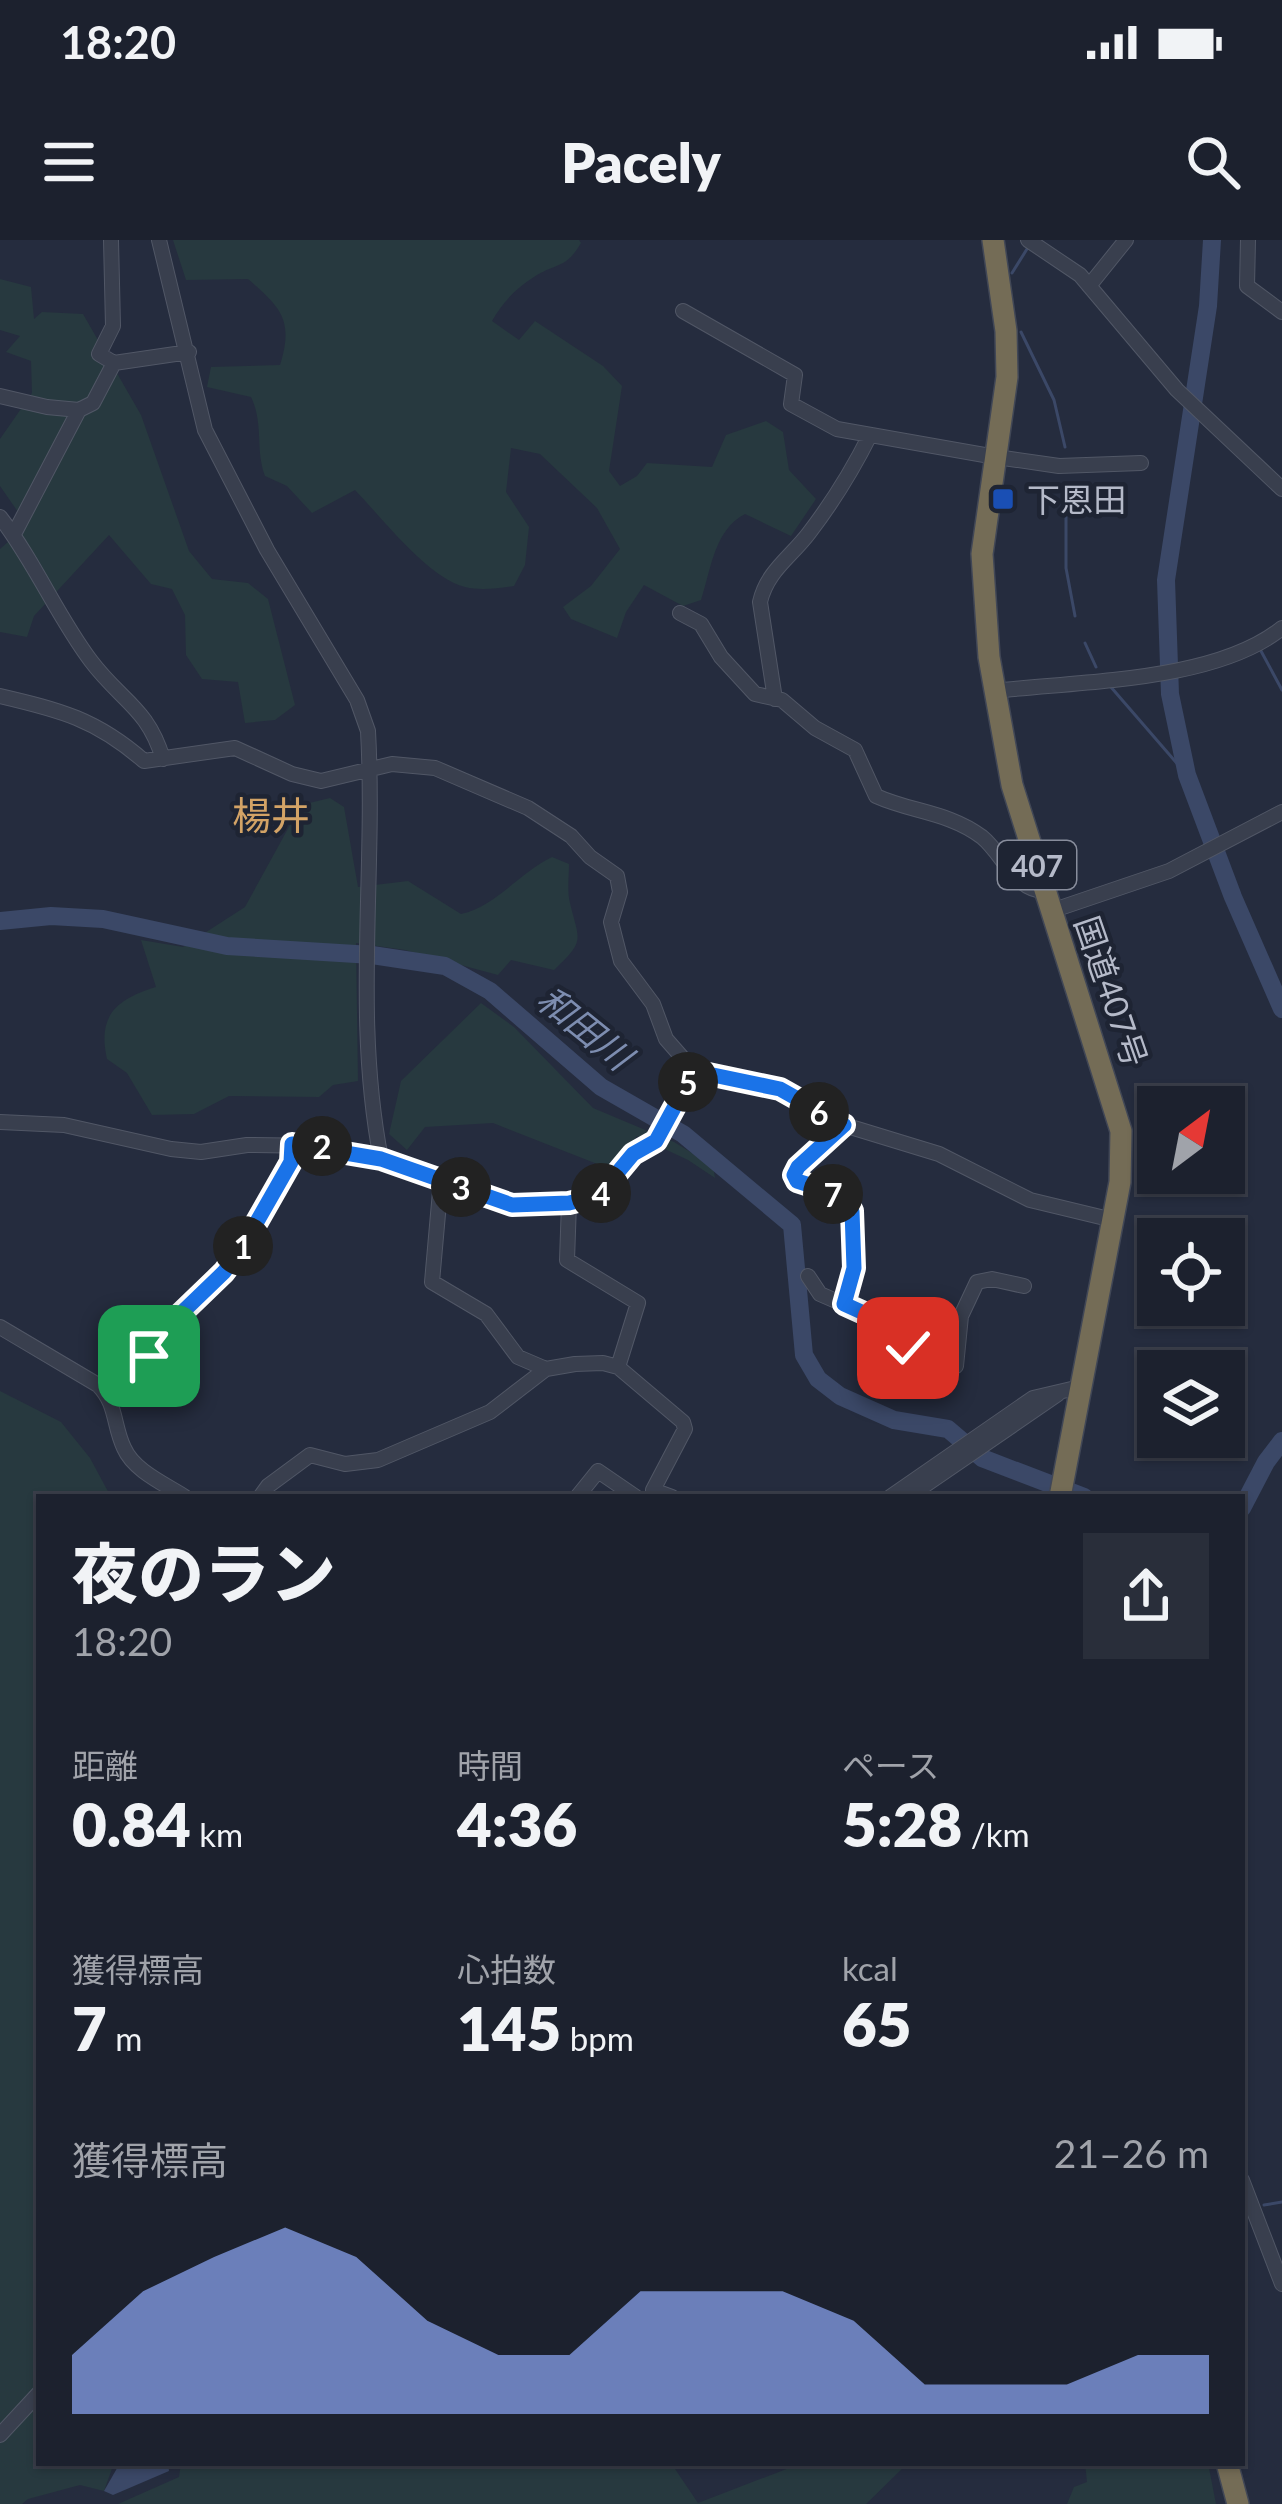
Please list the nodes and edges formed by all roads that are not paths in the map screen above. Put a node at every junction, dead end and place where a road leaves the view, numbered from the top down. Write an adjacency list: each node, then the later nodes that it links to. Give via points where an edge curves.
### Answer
1 (111, 240): 11 (street, via 113,326 99,354)
2 (159, 240): 10 (street)
3 (993, 240): 15 (highway, 国道407号 / 407, via 1007,354)
4 (1028, 240): 7 (street)
5 (1126, 240): 7 (street)
6 (1248, 240): 9 (street, via 1246,286)
7 (1089, 286): 17 (street, via 1212,427)
8 (683, 311): 14 (street, via 795,375 791,404 837,429)
9 (1282, 312)
10 (189, 352): 11 (street); 26 (street, via 205,430 357,700)
11 (114, 363): 13 (street, via 93,403)
12 (0, 395): 13 (street)
13 (79, 410): 19 (street)
14 (869, 435): 15 (street); 24 (street, via 811,531 763,587)
15 (997, 456): 16 (street, via 1059,466); 22 (highway, 国道407号 / 407, via 982,554)
16 (1141, 463)
17 (1282, 489)
18 (0, 517): 19 (street)
19 (14, 534): 25 (street, via 91,661 154,728)
20 (680, 613): 24 (street, via 700,624 755,694)
21 (1282, 628): 22 (street, via 1244,652 1189,667)
22 (994, 691): 28 (highway, 国道407号 / 407)
23 (0, 695): 25 (street, via 74,713 144,761)
24 (775, 699): 28 (street, via 855,750 876,796 956,820)
25 (163, 759): 26 (street, via 235,748 321,781)
26 (370, 767): 29 (street, via 435,767 528,808 616,876 611,922 621,961 653,1004 666,1040); 33 (street, via 364,961 369,1096)
27 (1282, 812): 28 (street, via 1196,858)
28 (1048, 901): 36 (highway, 国道407号 / 407, via 1121,1131)
29 (694, 1071): 31 (street, via 780,1089); 35 (street, via 656,1141 633,1154 598,1196)
30 (0, 1122): 32 (street, via 64,1125 201,1152)
31 (844, 1125): 36 (street, via 939,1154 1030,1200); 39 (street, via 794,1175 852,1211 854,1268)
32 (292, 1144): 33 (street); 44 (street, via 291,1162 242,1248)
33 (381, 1159): 34 (street)
34 (441, 1180): 35 (street, via 512,1205); 42 (street, via 432,1282 486,1314 518,1357)
35 (569, 1203): 41 (street, via 567,1260 638,1303)
36 (1113, 1220): 43 (highway, 国道407号 / 407)
37 (808, 1276): 39 (street, via 820,1294)
38 (1024, 1286): 39 (street, via 976,1282 961,1316 956,1366 876,1336 866,1314)
39 (844, 1304)
40 (0, 1327): 44 (street)
41 (618, 1367): 42 (street); 46 (street, via 685,1429)
42 (546, 1369): 48 (street, via 490,1412 432,1440 378,1460 345,1464 310,1455)
43 (1071, 1389): 45 (highway, 国道407号 / 407); 51 (street, via 1033,1398); 52 (street)
44 (110, 1397): 47 (street, via 124,1450)
45 (1062, 1488)
46 (650, 1493)
47 (180, 1494)
48 (262, 1494)
49 (579, 1494): 50 (street, via 598,1471)
50 (632, 1494)
51 (894, 1494)
52 (913, 1494)
53 (1245, 2188): 54 (street)
54 (1282, 2284)
55 (36, 2395): 56 (street)
56 (0, 2435)
57 (1228, 2466): 58 (highway)
58 (1238, 2504)

